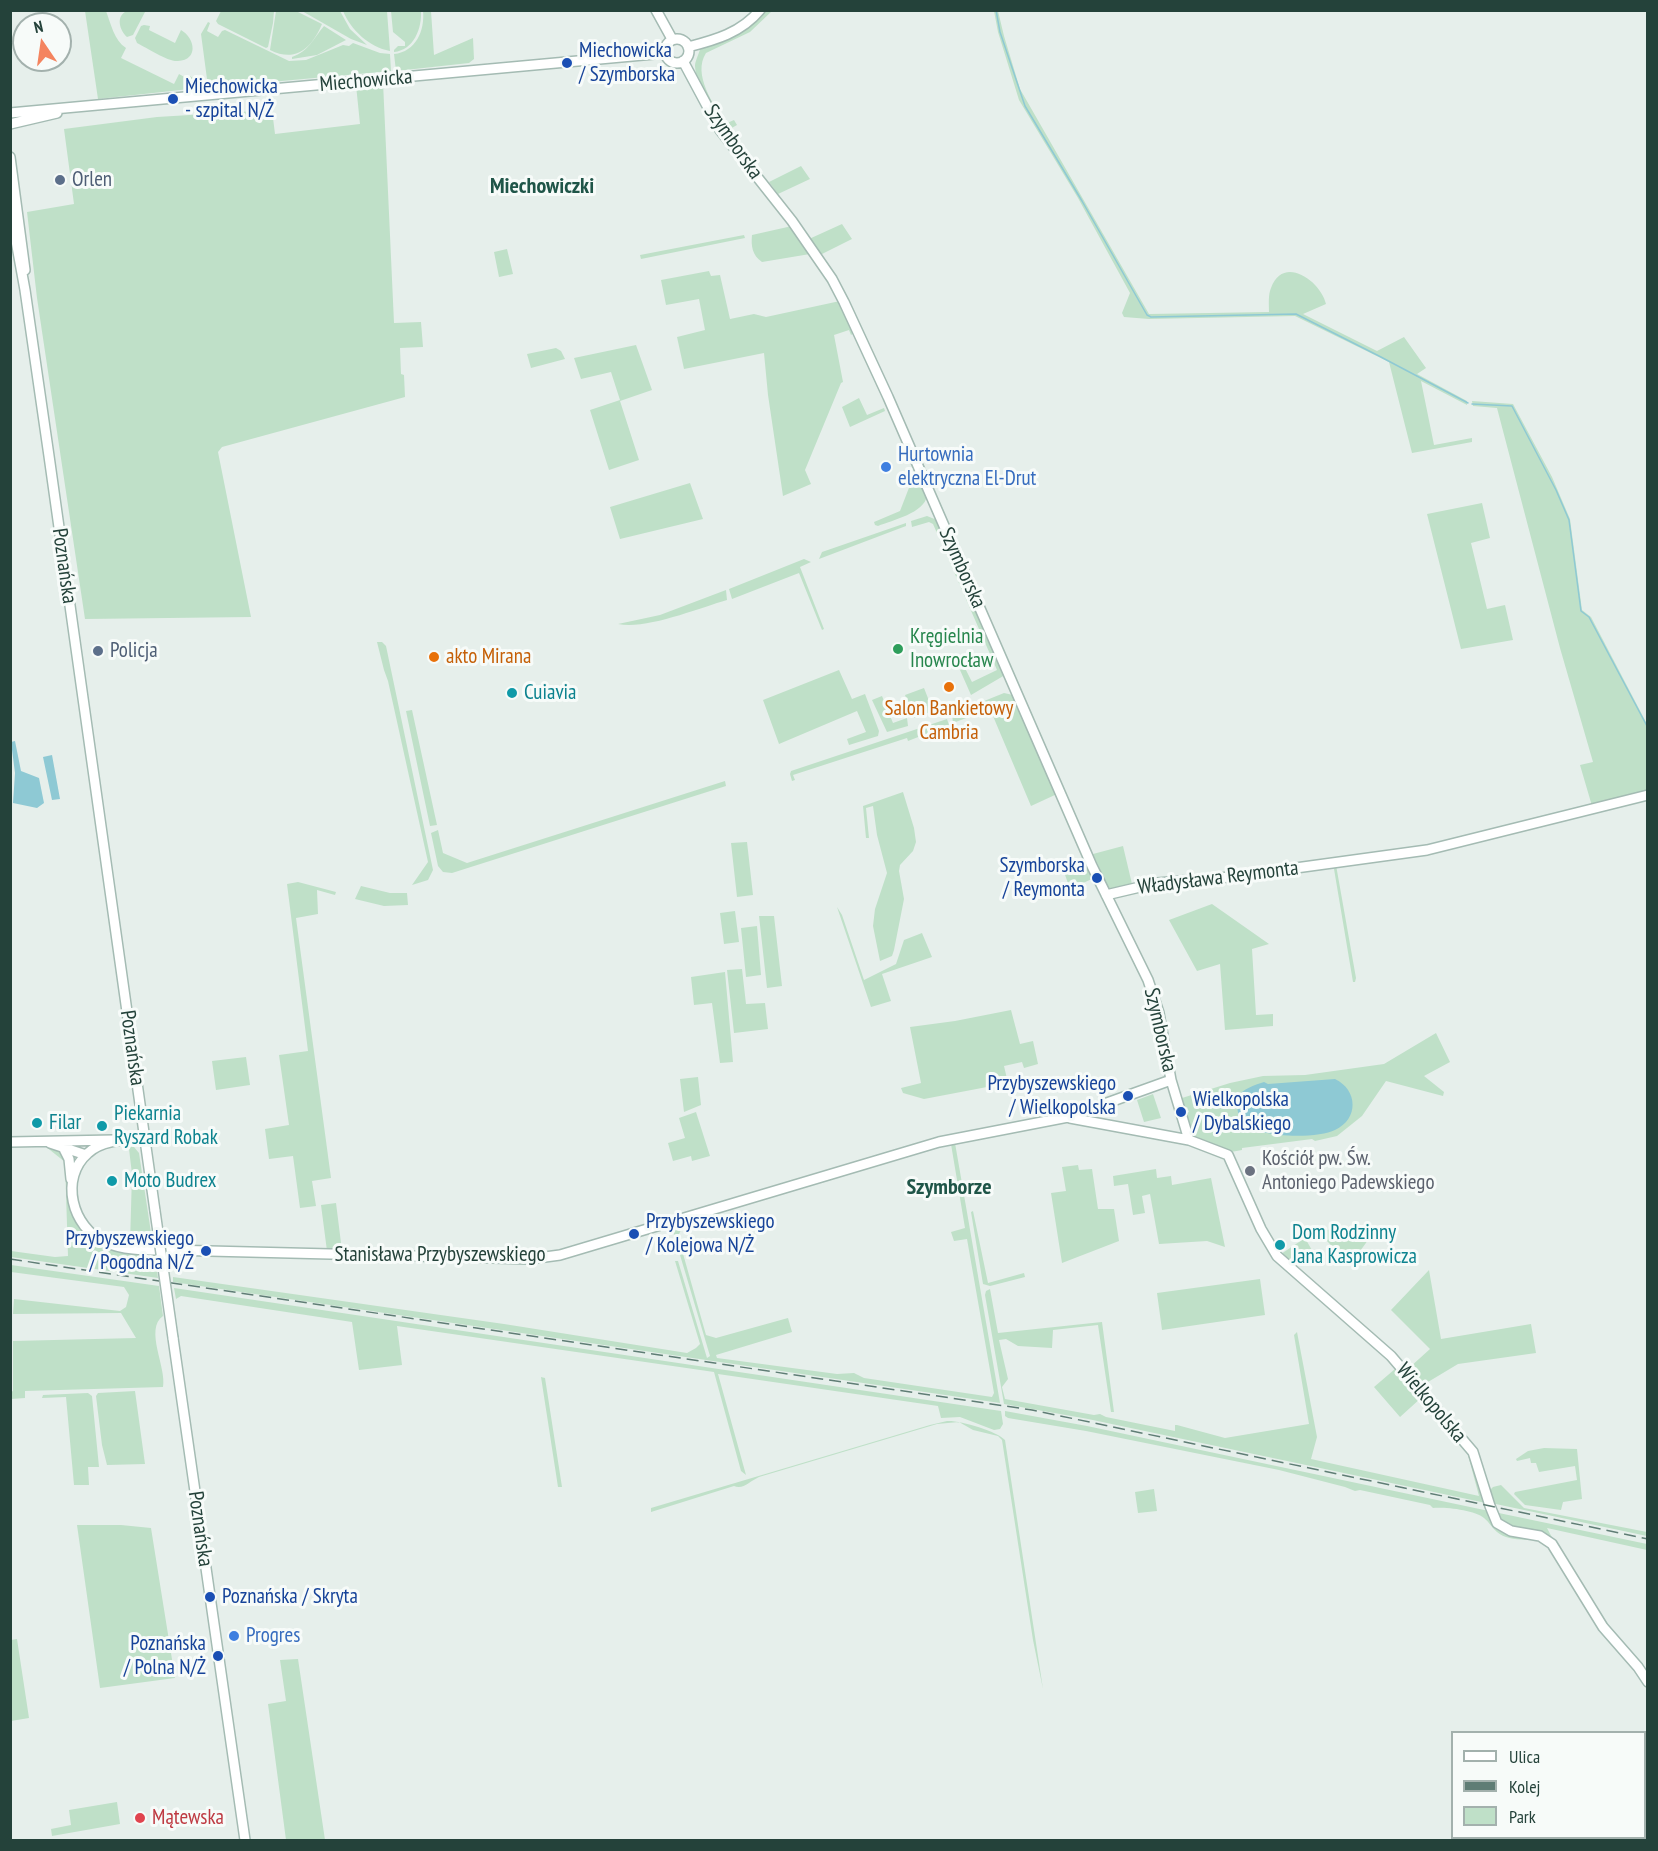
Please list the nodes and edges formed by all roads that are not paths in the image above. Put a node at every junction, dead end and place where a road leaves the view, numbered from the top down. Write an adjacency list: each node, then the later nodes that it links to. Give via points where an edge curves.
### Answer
1 (656, 10): 3 (street)
2 (760, 10): 4 (street, via 731,33)
3 (672, 39): 4 (street, via 683,40); 5 (street, via 665,46)
4 (688, 47): 6 (street)
5 (665, 53): 6 (street, via 672,62); 7 (street, Miechowicka)
6 (683, 61): 14 (street, Szymborska, via 720,129 792,221 844,302)
7 (68, 109): 8 (street, Miechowicka); 9 (street, Miechowicka)
8 (10, 113)
9 (10, 124)
10 (10, 157): 12 (street, Poznańska, via 25,260)
11 (10, 208): 12 (street, Poznańska)
12 (25, 290): 18 (street, Poznańska)
13 (1647, 795): 14 (street, Władysława Reymonta, via 1427,850 1156,883)
14 (1106, 895): 15 (street, Szymborska, via 1153,994)
15 (1172, 1080): 16 (street, Stanisława Przybyszewskiego); 19 (street, Szymborska)
16 (1068, 1117): 19 (street, Stanisława Przybyszewskiego); 25 (street, Stanisława Przybyszewskiego, via 948,1140 545,1258 120,1247 87,1230 76,1212)
17 (80, 1139): 20 (street); 21 (street); 24 (street)
18 (145, 1139): 21 (street); 27 (street, Poznańska, bridge)
19 (1189, 1140): 26 (street, Wielkopolska, via 1228,1155 1277,1256 1397,1362 1473,1452 1497,1523 1511,1531 1540,1536 1552,1544 1604,1626)
20 (45, 1141): 22 (street); 23 (street)
21 (119, 1141): 24 (street)
22 (10, 1142)
23 (63, 1147): 24 (street); 25 (street, Stanisława Przybyszewskiego, via 69,1159)
24 (88, 1153): 25 (street, via 77,1168)
25 (72, 1188)
26 (1647, 1682)
27 (245, 1840)

